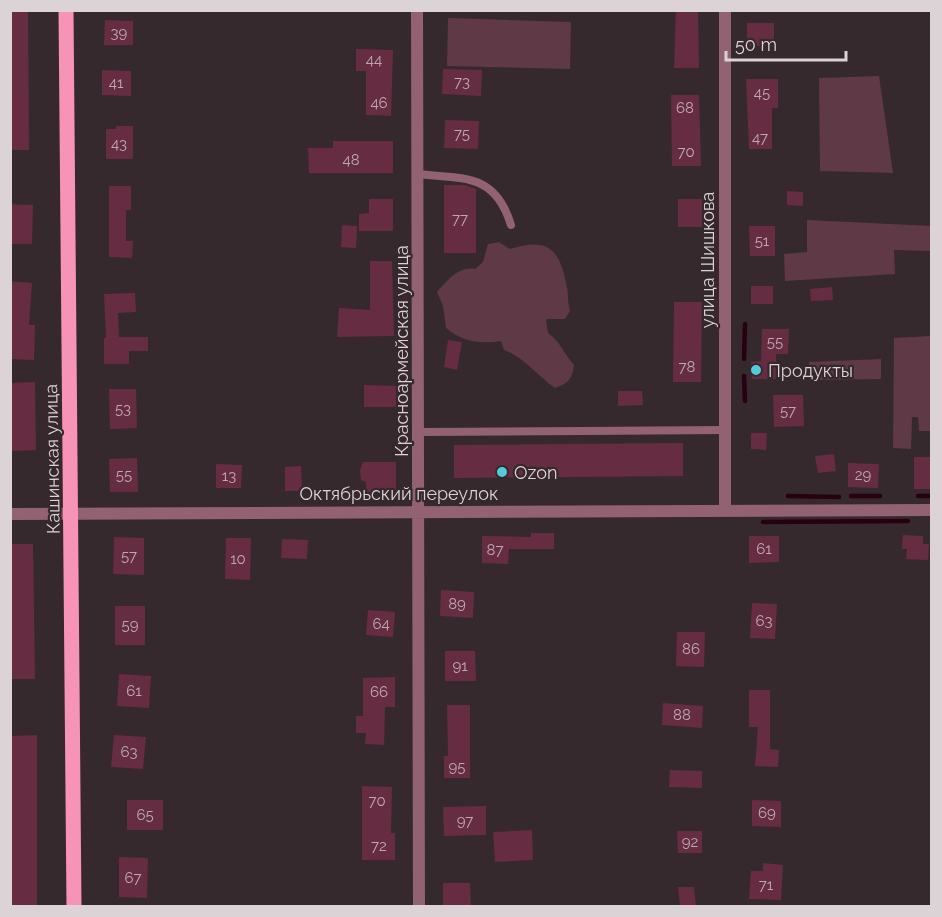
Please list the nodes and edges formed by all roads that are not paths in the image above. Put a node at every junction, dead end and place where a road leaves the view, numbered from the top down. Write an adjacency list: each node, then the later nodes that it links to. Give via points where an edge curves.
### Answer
1 (66, 10): 11 (main road, Кашинская улица)
2 (417, 10): 4 (street, Красноармейская улица)
3 (725, 10): 6 (street, улица Шишкова)
4 (418, 174): 5 (lane, via 484,184 505,205); 7 (street, Красноармейская улица)
5 (511, 225)
6 (726, 430): 7 (lane); 9 (street, улица Шишкова)
7 (419, 432): 8 (street, Красноармейская улица)
8 (419, 510): 9 (street, Октябрьский переулок); 11 (street, Октябрьский переулок); 14 (street, Красноармейская улица)
9 (725, 510): 10 (street, Октябрьский переулок)
10 (932, 510)
11 (72, 513): 12 (street, Октябрьский переулок); 13 (main road, Кашинская улица)
12 (10, 514)
13 (74, 906)
14 (419, 906)

